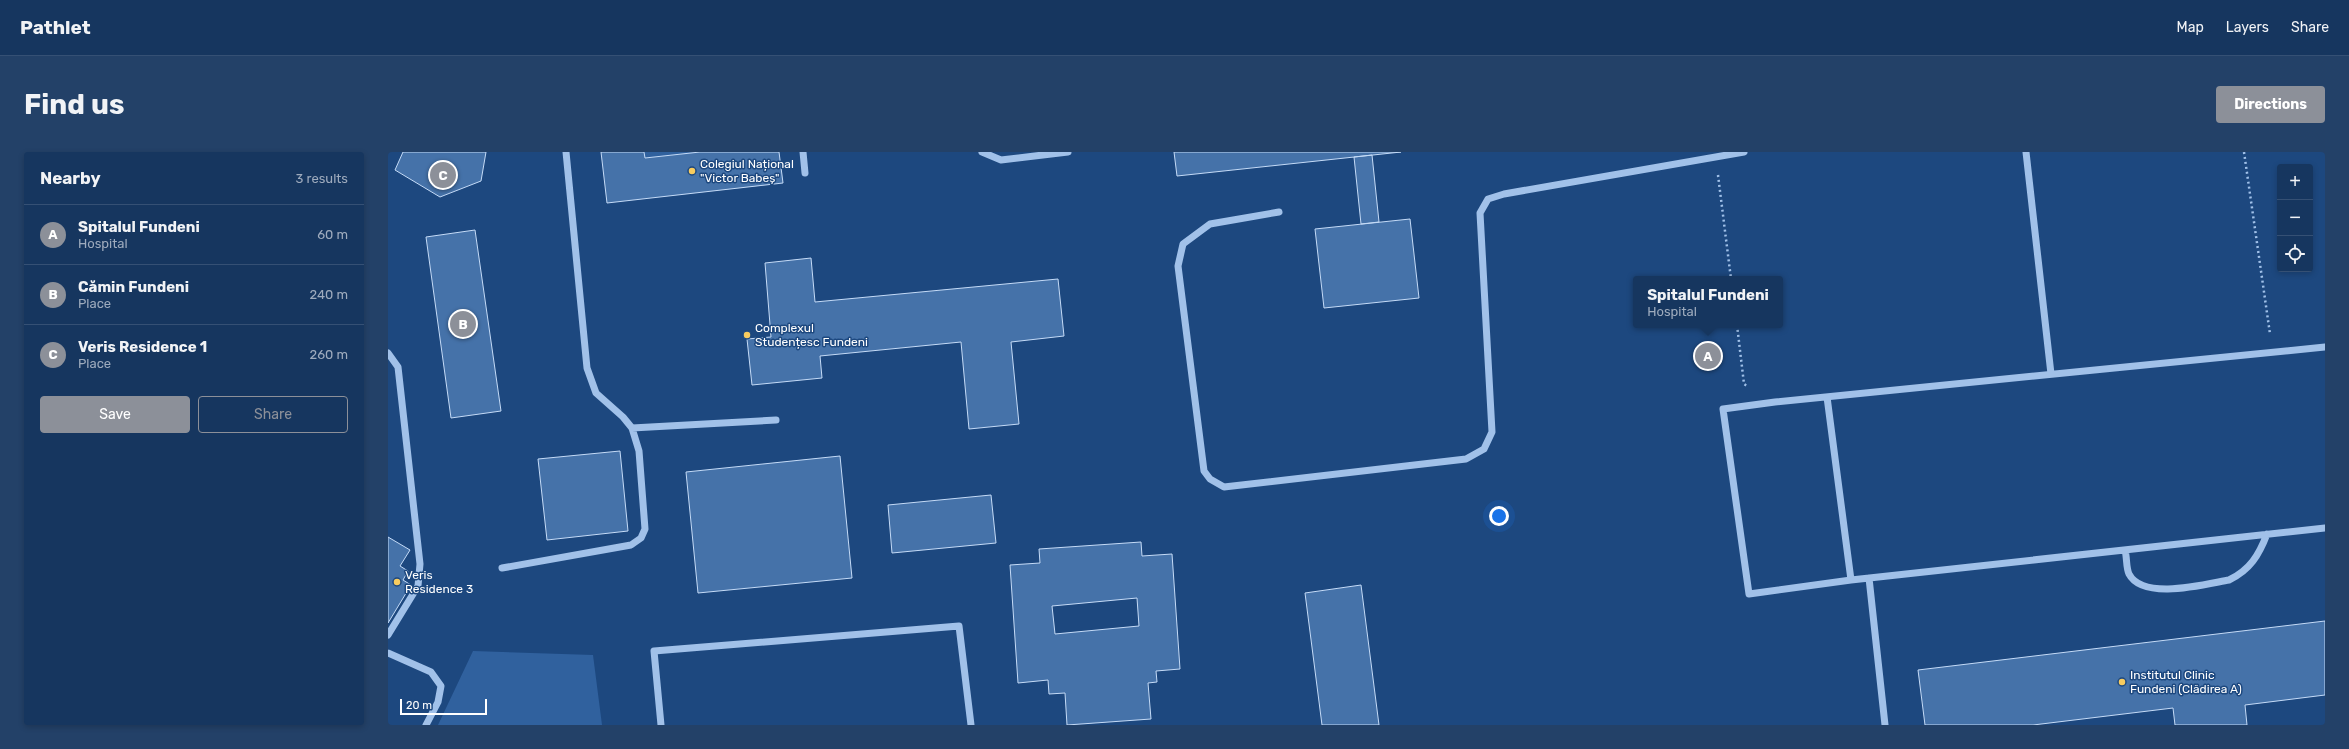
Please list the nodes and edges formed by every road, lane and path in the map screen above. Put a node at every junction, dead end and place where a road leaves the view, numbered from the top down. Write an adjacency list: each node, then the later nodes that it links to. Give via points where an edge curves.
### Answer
1 (566, 152): 20 (street, via 587,368 596,393)
2 (803, 152): 9 (street)
3 (982, 152): 4 (street, via 1001,160)
4 (1068, 152)
5 (1743, 152): 8 (street)
6 (2026, 152): 16 (street)
7 (2244, 152): 14 (path)
8 (1716, 157): 10 (street, via 1504,194 1488,199 1480,213 1492,432 1484,449 1466,459 1224,487 1210,479 1204,471 1178,266 1183,244 1210,224); 11 (path)
9 (805, 173)
10 (1279, 212)
11 (1731, 276)
12 (1737, 328): 18 (path, via 1744,384)
13 (2325, 347): 14 (street)
14 (2272, 352): 16 (street)
15 (388, 354): 27 (street, via 398,367 420,564 418,586)
16 (2051, 374): 17 (street)
17 (1827, 397): 18 (street); 26 (street)
18 (1775, 402): 26 (street, via 1723,409 1749,594)
19 (776, 420): 20 (street)
20 (632, 428): 24 (street, via 639,451 645,529 641,538 631,545)
21 (2325, 528): 22 (street)
22 (2267, 534): 23 (street); 23 (street, via 2260,552 2247,570 2238,576 2229,580 2172,589 2158,589 2137,582 2129,574)
23 (2125, 550): 25 (street)
24 (502, 568)
25 (1869, 578): 26 (street); 32 (street)
26 (1852, 580)
27 (388, 635)
28 (388, 653): 29 (street, via 431,672 441,686 438,702)
29 (426, 725)
30 (661, 725): 31 (street, via 654,651 959,626)
31 (971, 725)
32 (1885, 725)

